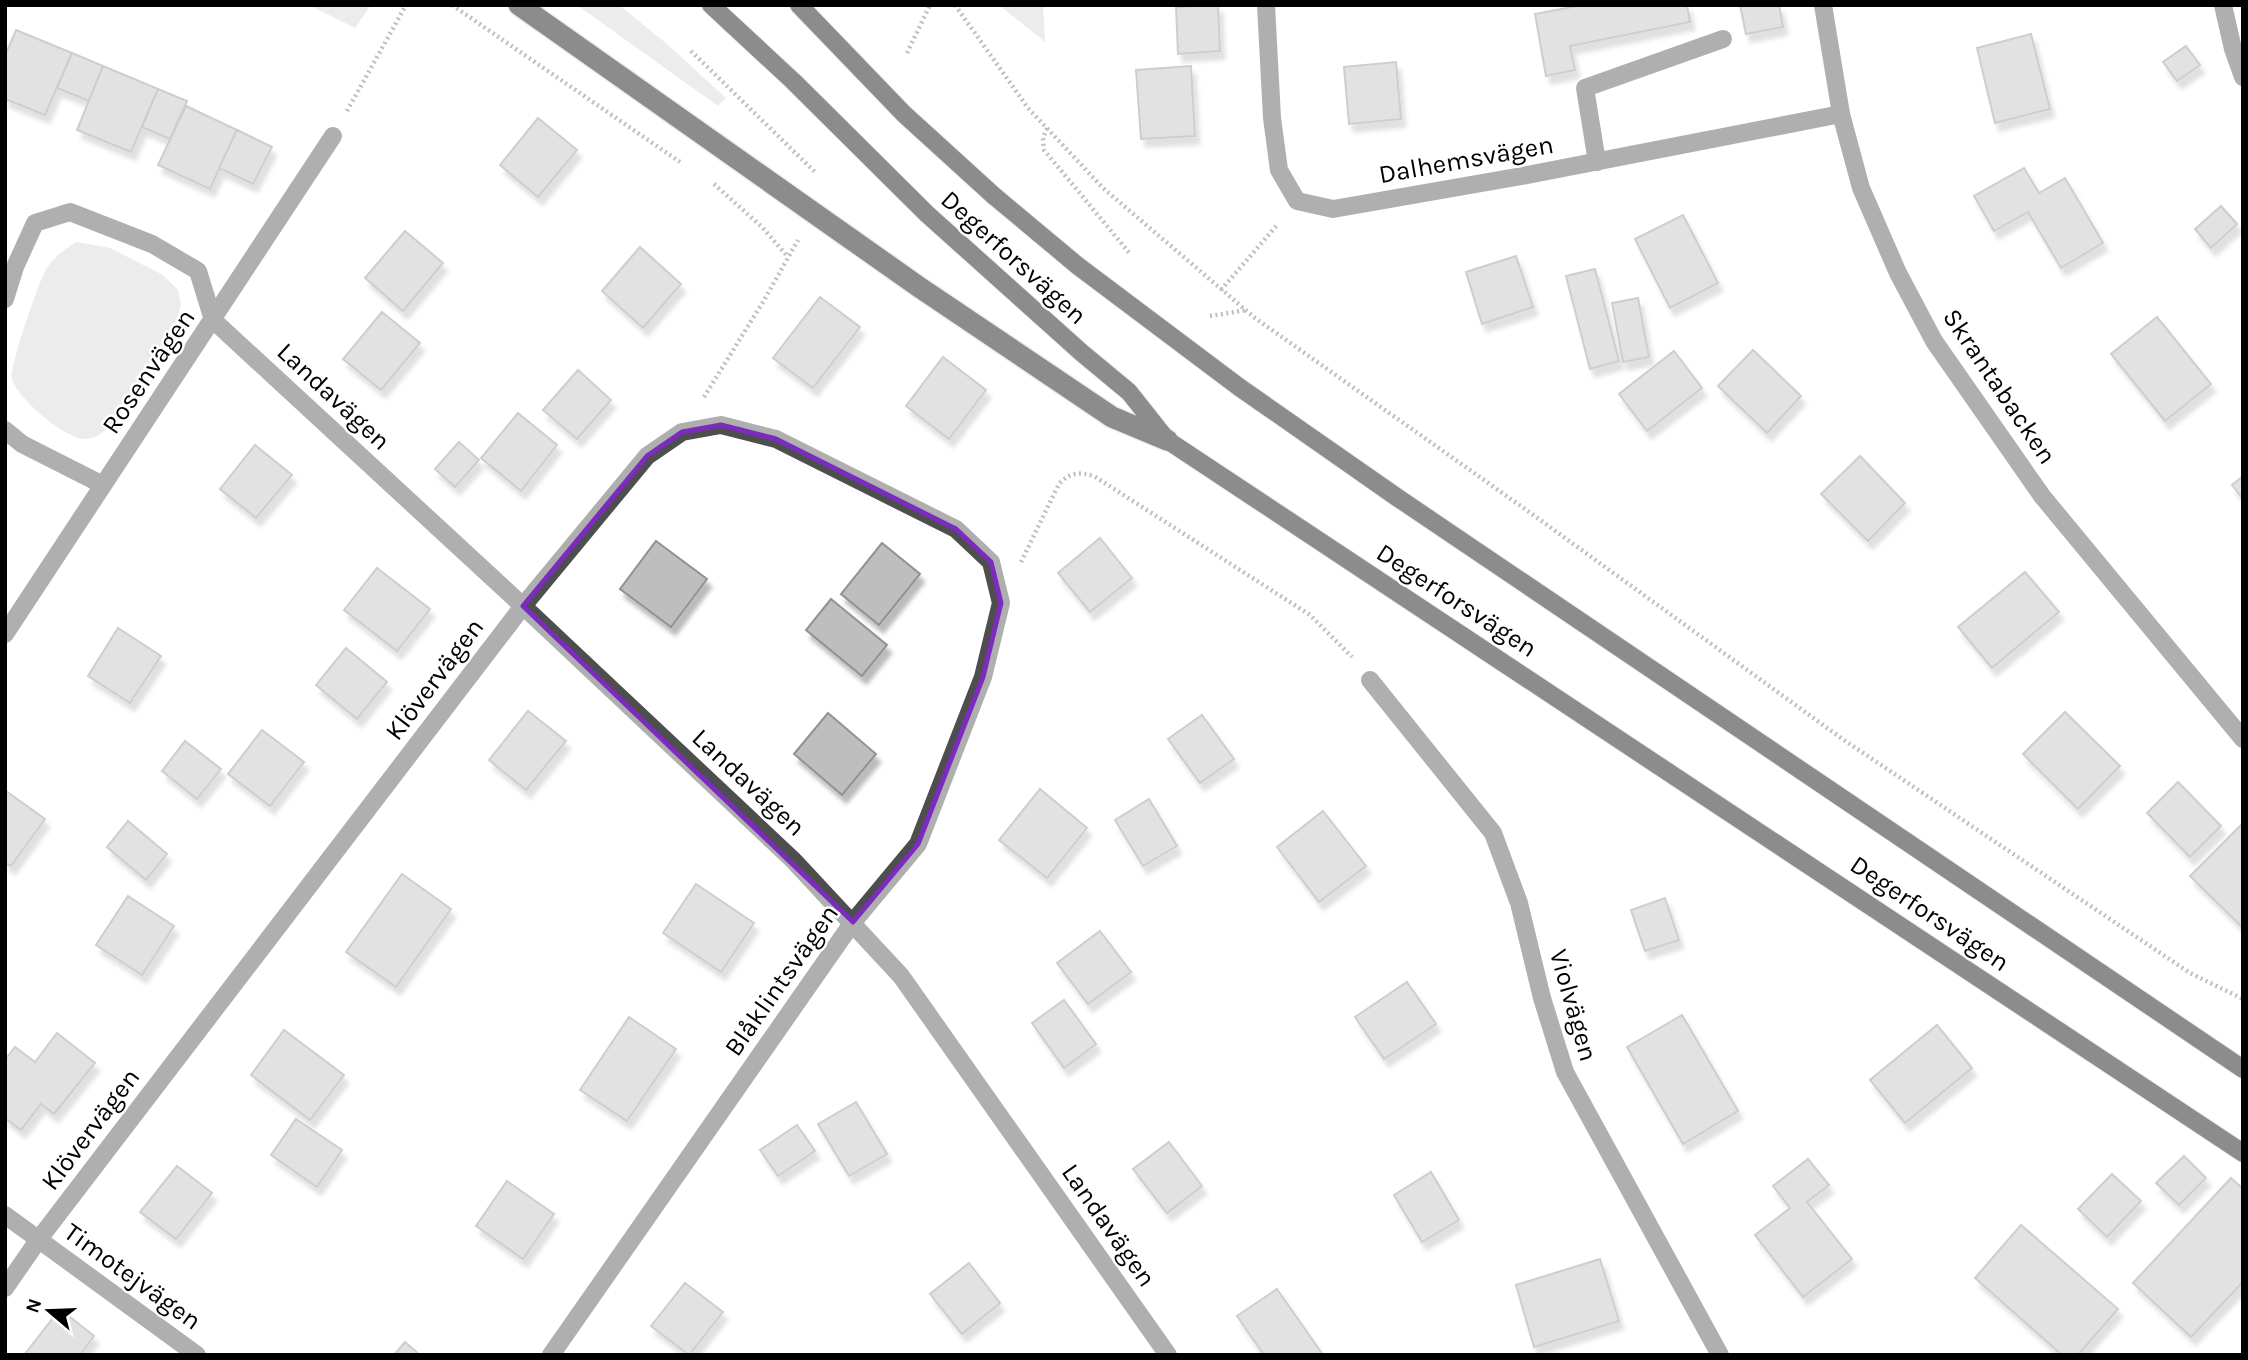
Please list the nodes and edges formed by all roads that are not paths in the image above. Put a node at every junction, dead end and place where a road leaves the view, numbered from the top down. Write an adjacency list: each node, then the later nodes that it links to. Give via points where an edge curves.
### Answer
1 (519, 5): 15 (highway, via 930,295 1112,416)
2 (711, 5): 15 (main road, Degerforsvägen, via 927,214 1129,392)
3 (799, 5): 23 (main road, Degerforsvägen, via 904,114 993,195 1078,266 1239,387)
4 (1266, 5): 11 (street, Dalhemsvägen, via 1279,170 1297,201 1333,209)
5 (1823, 5): 9 (street, Skrantabacken)
6 (2222, 5): 8 (street)
7 (1723, 39): 11 (street, via 1585,88)
8 (2243, 77)
9 (1842, 114): 11 (street, Dalhemsvägen); 21 (street, Skrantabacken, via 1861,188 1934,341 2042,496)
10 (333, 136): 13 (street, Rosenvägen)
11 (1597, 162)
12 (5, 299): 13 (street, via 35,223 70,212 152,244 198,271)
13 (213, 320): 16 (street, Rosenvägen); 17 (street, Landavägen)
14 (5, 430): 16 (street, via 22,444)
15 (1167, 440): 24 (main road, Degerforsvägen)
16 (103, 485): 19 (street, Rosenvägen)
17 (523, 606): 18 (street, Klövervägen, via 647,456 682,432 721,425 776,439 956,529 992,562); 22 (street, Landavägen); 26 (street, Klövervägen)
18 (1000, 607): 22 (street, Blåklintsvägen, via 983,677 918,844)
19 (5, 634)
20 (1370, 680): 31 (street, Violvägen, via 1493,833 1519,902 1565,1072)
21 (2243, 739)
22 (853, 922): 29 (street, Blåklintsvägen); 30 (street, Landavägen, via 901,976)
23 (2243, 1069)
24 (2243, 1153)
25 (5, 1215): 26 (street)
26 (39, 1239): 27 (street, Klövervägen); 28 (street, Timotejvägen)
27 (5, 1288)
28 (197, 1355)
29 (551, 1355)
30 (1168, 1355)
31 (1720, 1355)

